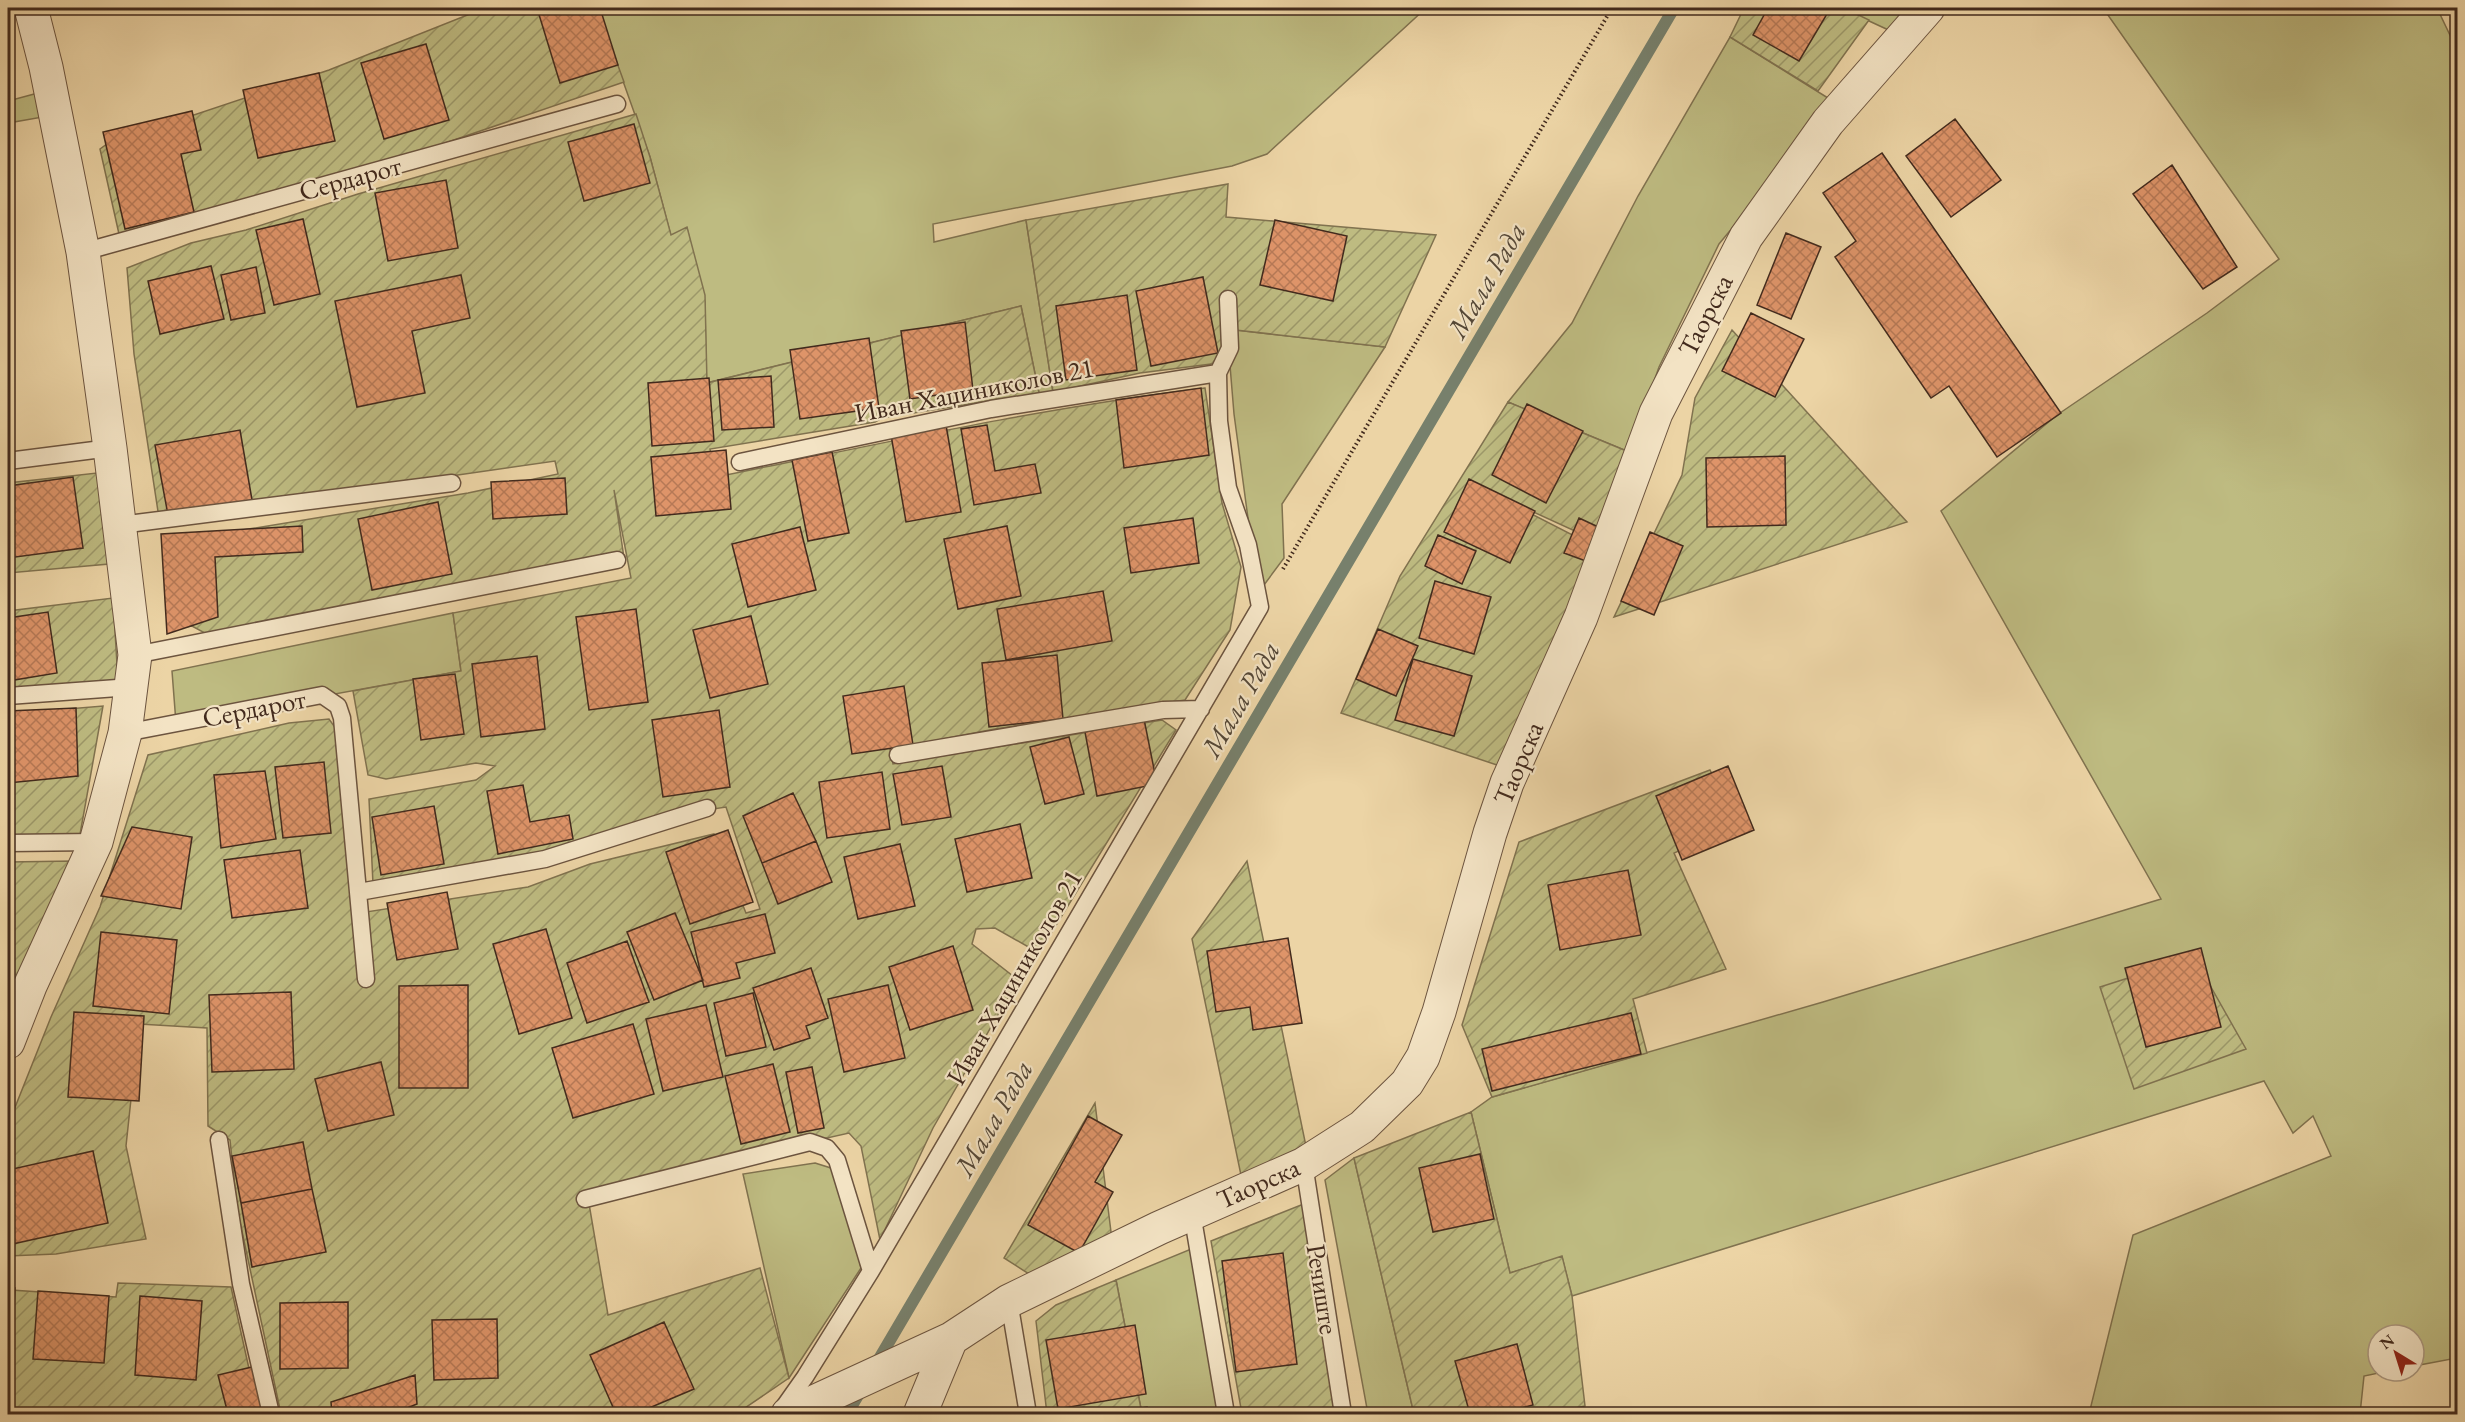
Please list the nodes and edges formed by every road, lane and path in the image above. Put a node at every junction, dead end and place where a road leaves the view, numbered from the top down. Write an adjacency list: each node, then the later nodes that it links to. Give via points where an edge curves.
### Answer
1 (31, 8): 5 (street)
2 (1612, 8): 14 (path)
3 (1928, 8): 28 (street, Таорска, via 1828,122 1746,237 1656,413 1581,617 1507,783 1423,1058 1407,1083 1362,1127)
4 (617, 104): 5 (lane, Сердарот)
5 (83, 252): 8 (street)
6 (1228, 299): 7 (lane, via 1230,348)
7 (1218, 373): 10 (lane, Иван Хаџиниколов 21, via 991,409); 14 (lane, via 1219,421 1228,488 1248,545)
8 (110, 448): 9 (lane); 12 (street)
9 (8, 461)
10 (740, 462)
11 (452, 483): 12 (lane)
12 (120, 525): 15 (street)
13 (617, 560): 15 (lane)
14 (1260, 607): 18 (lane, Иван Хаџиниколов 21)
15 (135, 655): 16 (street)
16 (131, 687): 17 (lane); 19 (street)
17 (8, 696)
18 (1201, 709): 20 (lane, via 1163,710); 31 (lane, Иван Хаџиниколов 21)
19 (124, 733): 22 (street); 24 (lane, Сердарот, via 322,696 331,700 342,718)
20 (898, 755)
21 (707, 808): 24 (lane, via 545,859)
22 (96, 842): 23 (lane); 26 (street)
23 (8, 843)
24 (358, 891): 25 (lane, Сердарот)
25 (366, 979)
26 (8, 1042)
27 (219, 1140): 34 (lane, via 241,1284)
28 (1304, 1164): 30 (street, Таорска); 40 (lane, Речиште)
29 (585, 1199): 31 (lane, via 810,1142 827,1148 837,1160)
30 (1192, 1213): 32 (street, Таорска); 39 (lane)
31 (871, 1271): 35 (lane, Иван Хаџиниколов 21)
32 (1010, 1301): 33 (street, Таорска); 38 (lane)
33 (951, 1339): 36 (street, Таорска); 37 (street)
34 (272, 1414)
35 (778, 1414)
36 (788, 1414)
37 (920, 1414)
38 (1028, 1414)
39 (1226, 1414)
40 (1343, 1414)

